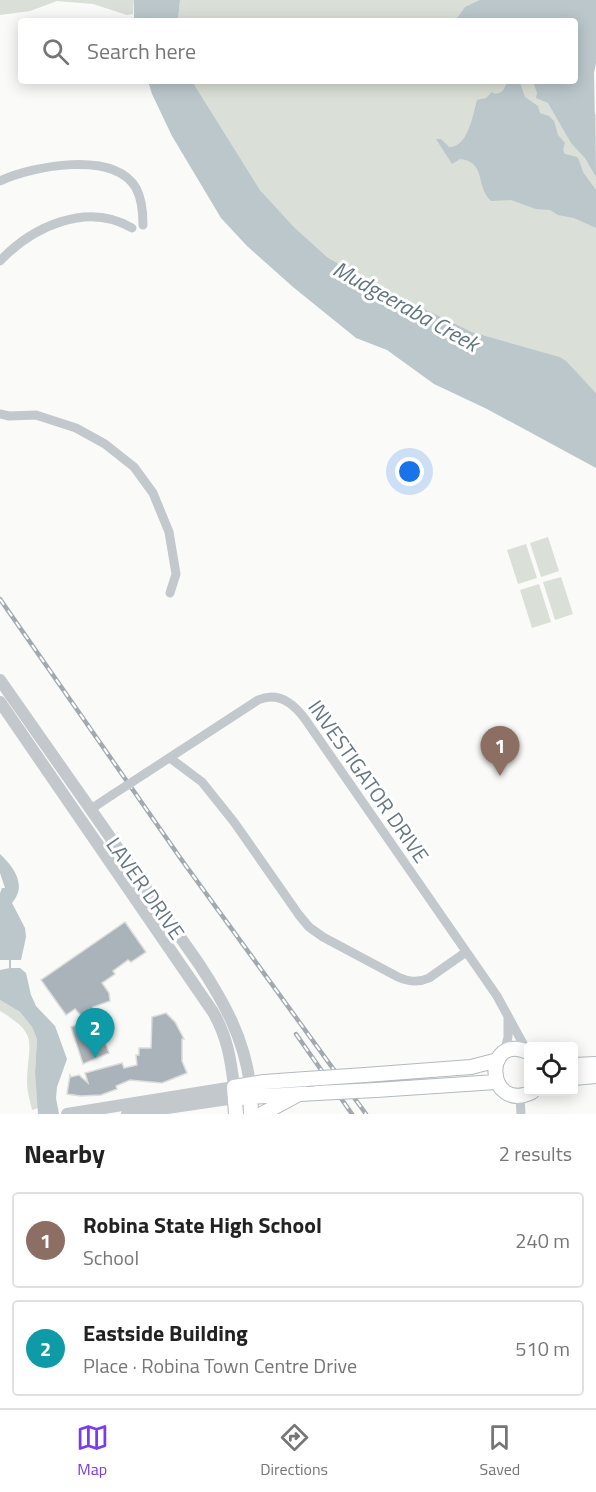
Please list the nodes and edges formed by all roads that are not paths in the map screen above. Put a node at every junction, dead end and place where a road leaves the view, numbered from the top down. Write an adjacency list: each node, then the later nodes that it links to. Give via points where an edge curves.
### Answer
1 (0, 181): 2 (street, via 46,167 89,165 112,169 136,187)
2 (143, 225)
3 (132, 228): 4 (street, via 95,216 55,224 15,245)
4 (0, 261)
5 (0, 414): 6 (street, via 36,415 76,428 134,467 153,493 169,532 176,574)
6 (170, 593)
7 (0, 680): 12 (street, LAVER DRIVE)
8 (0, 702): 24 (street, LAVER DRIVE, via 218,1020 229,1048)
9 (182, 750): 10 (street, INVESTIGATOR DRIVE); 11 (street); 13 (street, INVESTIGATOR DRIVE, via 263,698 290,703 305,719)
10 (170, 758): 11 (street); 12 (street, INVESTIGATOR DRIVE, bridge)
11 (188, 770): 13 (street, via 227,812 315,932 410,981 429,978)
12 (91, 808): 23 (street, LAVER DRIVE, via 222,999 242,1045)
13 (466, 952): 14 (street, INVESTIGATOR DRIVE)
14 (508, 1014): 15 (street, INVESTIGATOR DRIVE); 17 (street, via 508,1037)
15 (524, 1044)
16 (524, 1052): 17 (main road, via 512,1050)
17 (501, 1057): 22 (main road, via 495,1067); 23 (main road, bridge, via 471,1067 306,1079)
18 (596, 1064): 19 (main road)
19 (578, 1065)
20 (596, 1076): 21 (main road)
21 (578, 1078)
22 (496, 1082): 25 (main road, bridge); 26 (main road, via 506,1093)
23 (250, 1090): 24 (main road); 25 (main road); 31 (main road, LAVER DRIVE)
24 (235, 1093): 28 (street); 29 (street); 30 (main road, LAVER DRIVE)
25 (299, 1094): 32 (main road)
26 (524, 1094)
27 (526, 1096): 33 (street)
28 (69, 1114)
29 (127, 1114)
30 (236, 1114)
31 (251, 1114)
32 (262, 1114)
33 (521, 1114)

